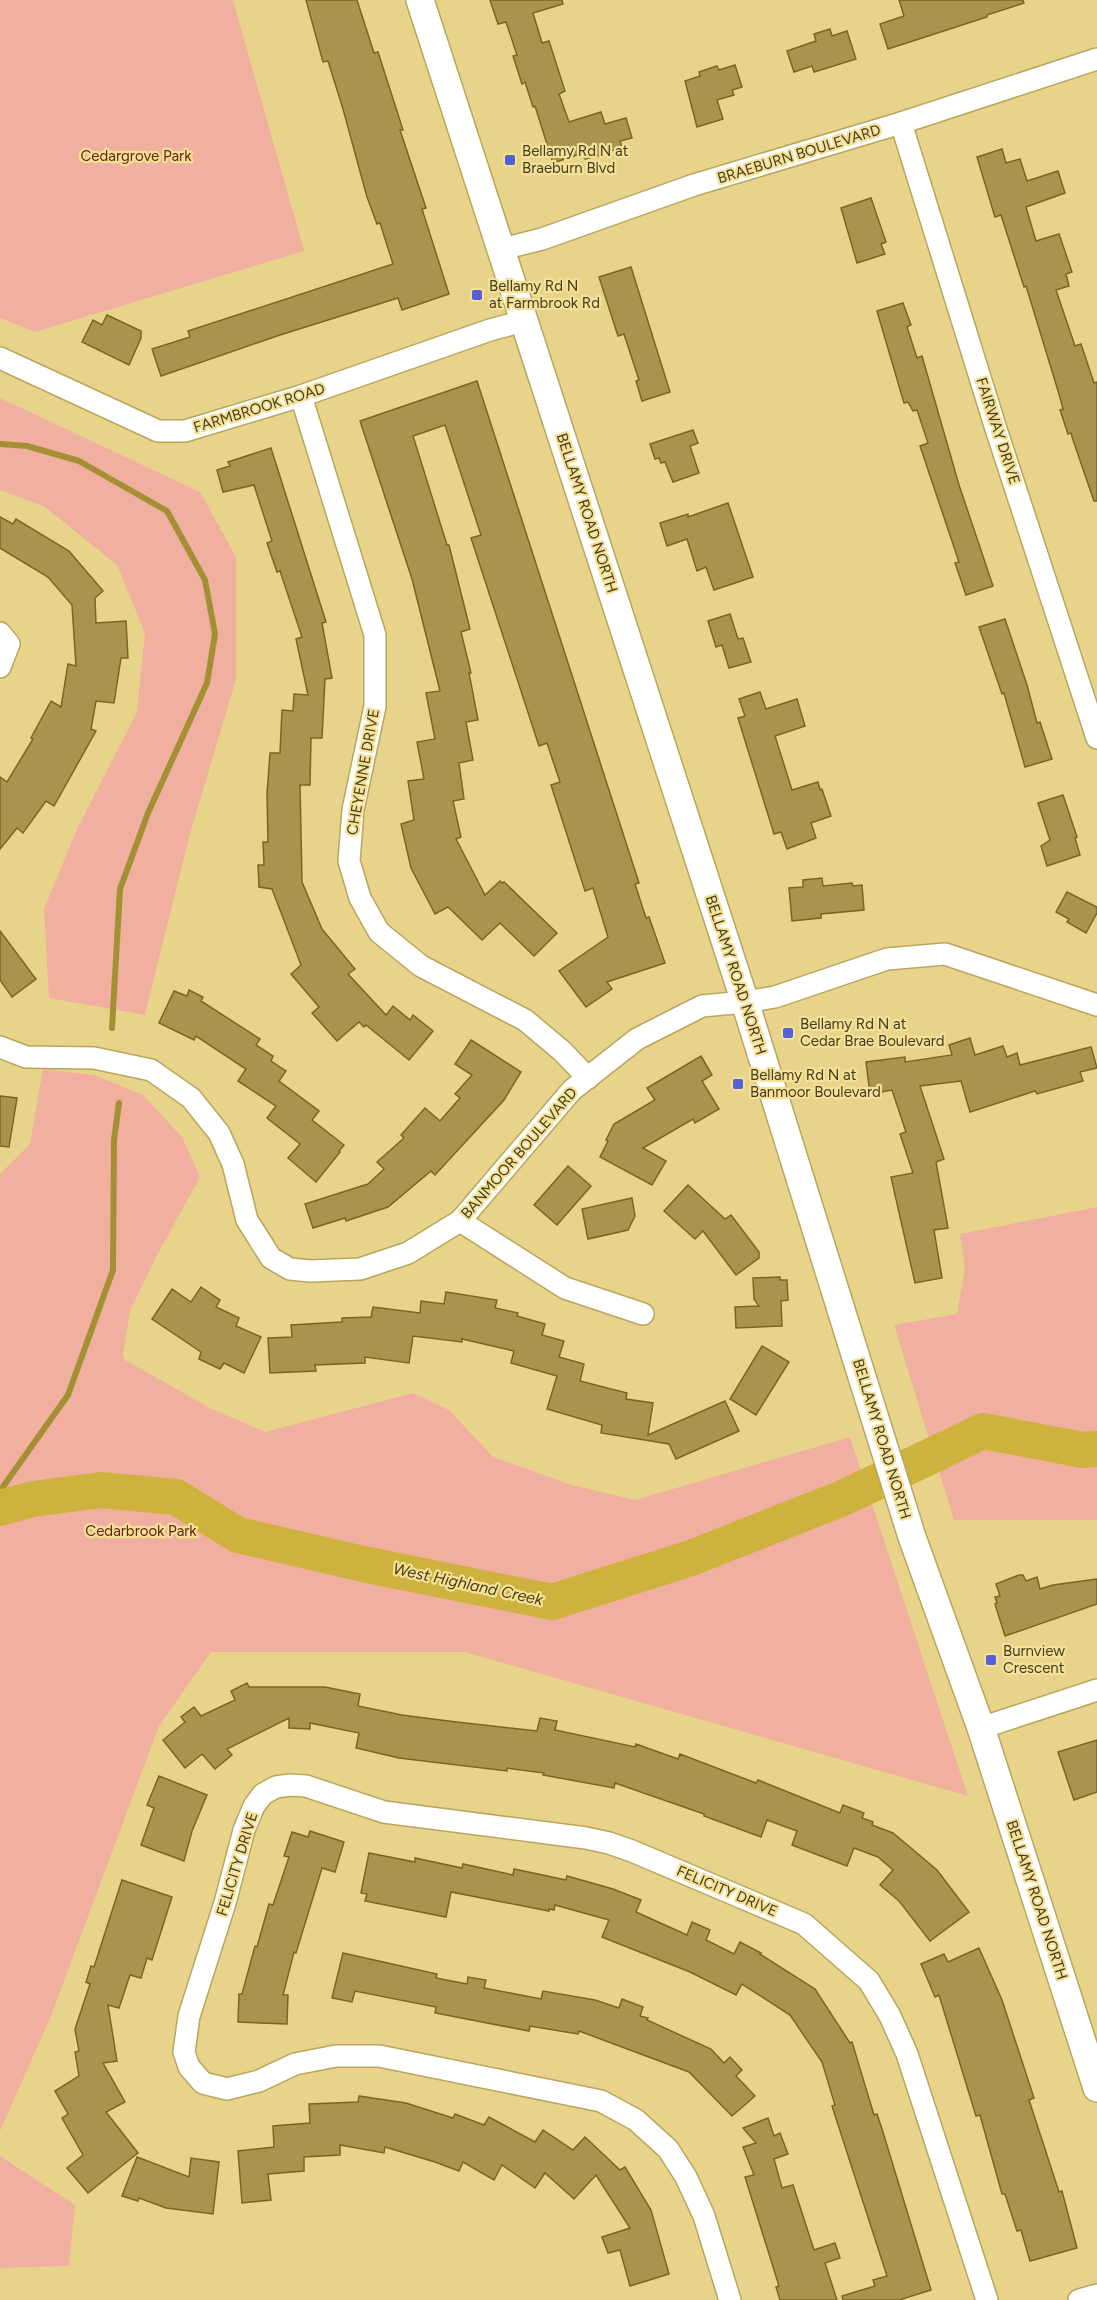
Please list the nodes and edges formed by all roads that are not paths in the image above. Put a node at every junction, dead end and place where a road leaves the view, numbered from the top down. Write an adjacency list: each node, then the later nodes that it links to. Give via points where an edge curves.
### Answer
1 (420, 0): 4 (street, BELLAMY ROAD NORTH)
2 (1097, 59): 3 (street, BRAEBURN BOULEVARD)
3 (901, 123): 4 (street, BRAEBURN BOULEVARD, via 694,185 542,239); 10 (street, FAIRWAY DRIVE)
4 (502, 249): 5 (street, BELLAMY ROAD NORTH)
5 (524, 321): 7 (street, FARMBROOK ROAD); 11 (street, BELLAMY ROAD NORTH)
6 (0, 358): 7 (street, FARMBROOK ROAD, via 158,431 185,431)
7 (301, 396): 14 (street, CHEYENNE DRIVE, via 375,635 375,706 353,810 349,861 360,898 379,932 421,966 525,1020)
8 (0, 633): 9 (street, via 9,644)
9 (0, 667)
10 (1097, 738)
11 (745, 1002): 12 (street, BANMOOR BOULEVARD, via 775,997 887,959 945,954); 14 (street, BANMOOR BOULEVARD, via 702,1006 637,1039); 18 (street, BELLAMY ROAD NORTH, via 912,1538)
12 (1097, 1005)
13 (0, 1047): 15 (street, BANMOOR BOULEVARD, via 26,1057 94,1058 151,1070 191,1098 219,1133 233,1164 247,1220 271,1258 290,1269 360,1269 408,1253)
14 (588, 1078): 15 (street, BANMOOR BOULEVARD, via 572,1090)
15 (460, 1221): 16 (street, via 565,1288)
16 (643, 1314)
17 (1097, 1690): 18 (street)
18 (981, 1728): 19 (street, BELLAMY ROAD NORTH)
19 (1097, 2088)
20 (1097, 2295): 23 (street)
21 (730, 2300): 22 (street, FELICITY DRIVE, via 704,2216 668,2149 636,2120 601,2101 379,2056 336,2056 295,2064 259,2081 227,2089 203,2083 189,2067 184,2052 189,2016 244,1830 263,1794 276,1787 306,1786 384,1812 609,1843 804,1924 869,1981 890,2016 907,2054)
22 (987, 2300)
23 (1080, 2300)

